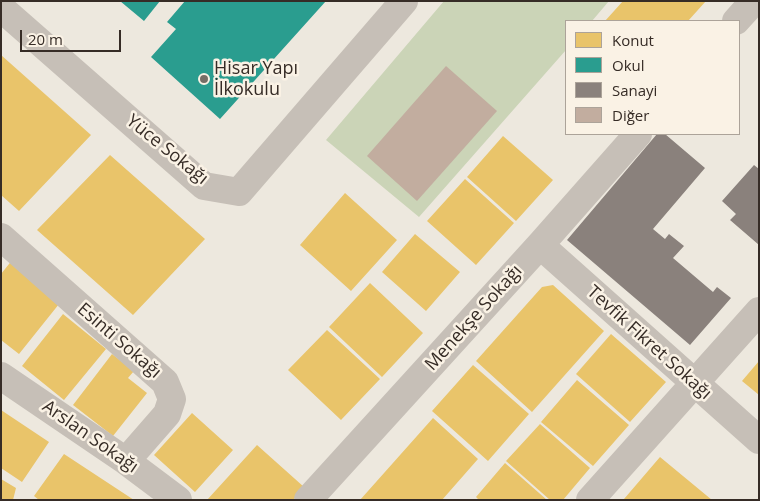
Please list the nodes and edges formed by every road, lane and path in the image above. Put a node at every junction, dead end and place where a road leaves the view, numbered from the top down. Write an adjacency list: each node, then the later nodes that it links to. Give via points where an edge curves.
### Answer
1 (404, 1): 3 (street, Yüce Sokağı, via 238,192 204,186)
2 (754, 1): 4 (street)
3 (1, 8)
4 (737, 20)
5 (637, 135): 7 (street, Menekşe Sokağı)
6 (1, 237): 12 (street, Esinti Sokağı, via 165,382 172,399 167,414)
7 (540, 245): 10 (street, Tevfik Fikret Sokağı); 14 (street, Menekşe Sokağı)
8 (759, 311): 10 (street)
9 (1, 376): 12 (street, Arslan Sokağı)
10 (695, 384): 11 (street, Tevfik Fikret Sokağı); 15 (street)
11 (759, 440)
12 (126, 460): 13 (street, Arslan Sokağı)
13 (178, 500)
14 (308, 500)
15 (590, 500)

